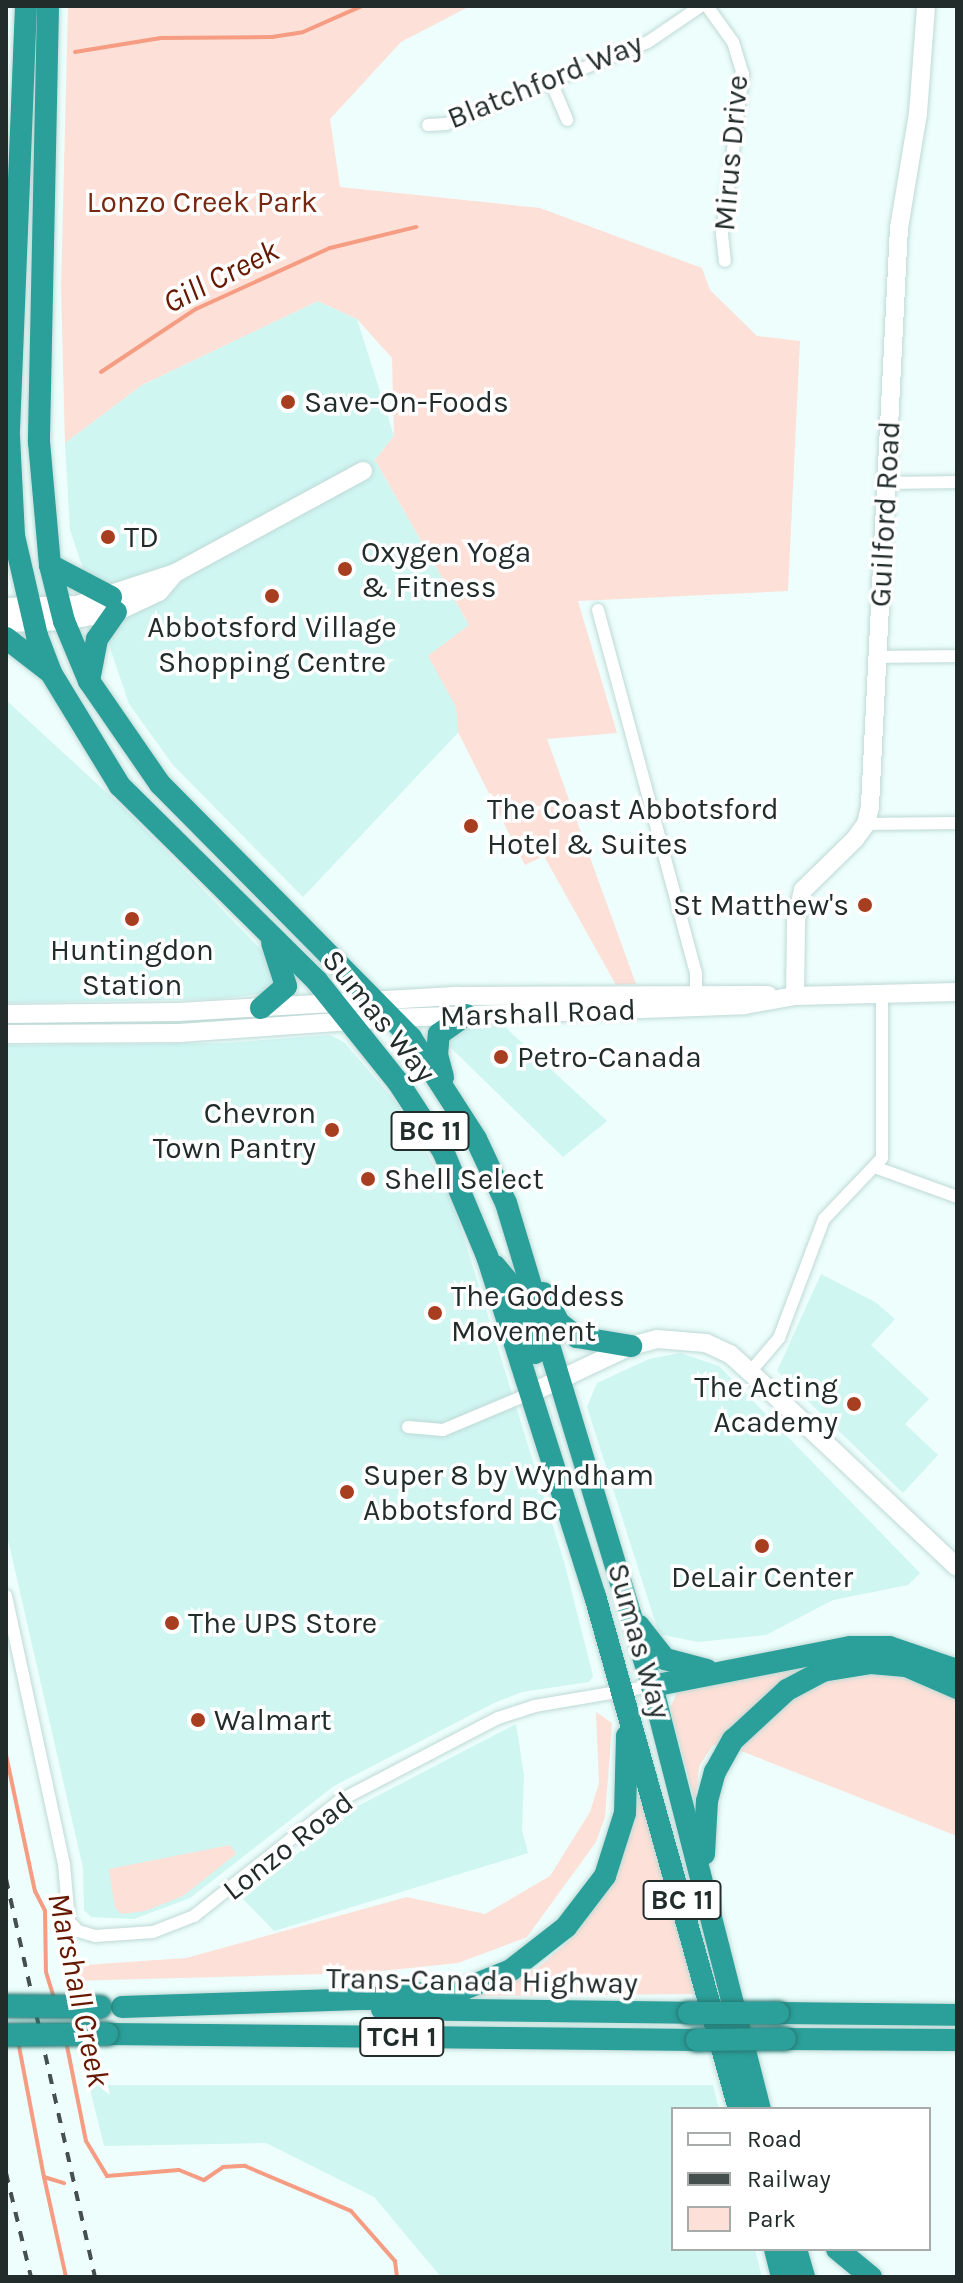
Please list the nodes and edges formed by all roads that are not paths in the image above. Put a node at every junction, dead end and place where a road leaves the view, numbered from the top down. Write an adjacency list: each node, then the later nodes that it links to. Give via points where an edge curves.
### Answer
1 (17, 6): 10 (highway)
2 (26, 6): 10 (highway, Sumas Way / BC 11)
3 (48, 6): 17 (highway, Sumas Way / BC 11, via 39,442)
4 (701, 6): 7 (street, Blatchford Way, via 648,42)
5 (707, 6): 11 (street, Mirus Drive, via 733,42 743,74 722,234)
6 (926, 6): 15 (street, Guilford Road, via 918,113 899,228)
7 (552, 84): 8 (street); 9 (street, Blatchford Way, via 446,124)
8 (567, 120)
9 (428, 125)
10 (21, 130): 12 (highway, Sumas Way / BC 11)
11 (725, 261)
12 (13, 275): 16 (highway, Sumas Way / BC 11); 21 (highway, via 29,519)
13 (363, 471): 18 (street)
14 (957, 482): 15 (street)
15 (886, 483): 25 (street, Guilford Road)
16 (10, 544): 21 (highway, Sumas Way / BC 11)
17 (50, 565): 18 (highway); 21 (highway, Sumas Way / BC 11)
18 (114, 604): 21 (street); 27 (highway, via 97,639)
19 (6, 607): 21 (street)
20 (598, 610): 35 (street, via 696,974)
21 (47, 614): 22 (street); 26 (highway, Sumas Way / BC 11); 27 (highway, Sumas Way / BC 11)
22 (6, 623)
23 (6, 638): 26 (highway)
24 (957, 656): 25 (street)
25 (878, 657): 29 (street, Guilford Road)
26 (51, 673): 30 (highway, Sumas Way / BC 11, via 120,786)
27 (89, 681): 34 (highway, Sumas Way / BC 11, via 160,784)
28 (957, 823): 29 (street)
29 (866, 824): 33 (street, via 803,890)
30 (269, 934): 36 (highway, Sumas Way / BC 11); 37 (highway, via 286,986)
31 (957, 992): 32 (street, Marshall Road)
32 (882, 994): 33 (street, Marshall Road); 44 (street, via 884,1148)
33 (789, 996): 35 (street, Marshall Road)
34 (378, 999): 35 (street, Marshall Road); 36 (street, Marshall Road); 40 (highway, Sumas Way / BC 11)
35 (696, 1000): 39 (street, Marshall Road)
36 (333, 1003): 37 (street, Marshall Road); 41 (highway, Sumas Way / BC 11)
37 (261, 1008): 38 (street, Marshall Road)
38 (6, 1014)
39 (466, 1015): 40 (street, Marshall Road); 43 (highway, via 439,1034 437,1055)
40 (394, 1018): 41 (street, Marshall Road); 43 (highway, Sumas Way / BC 11)
41 (349, 1021): 42 (street, Marshall Road, via 179,1033); 47 (highway, Sumas Way / BC 11, via 443,1151)
42 (6, 1034)
43 (446, 1090): 46 (highway, Sumas Way / BC 11, via 506,1203)
44 (877, 1168): 45 (street); 49 (street, via 828,1212 779,1338)
45 (957, 1197)
46 (523, 1255): 48 (highway, via 567,1331 592,1342); 50 (highway, Sumas Way / BC 11)
47 (487, 1256): 50 (highway, via 515,1290 538,1360); 51 (highway, Sumas Way / BC 11)
48 (631, 1346): 49 (street, via 657,1339 706,1343); 50 (street)
49 (750, 1372): 53 (street)
50 (558, 1381): 51 (street); 55 (highway, Sumas Way / BC 11)
51 (531, 1393): 52 (street, via 443,1430); 60 (highway, Sumas Way / BC 11)
52 (408, 1427)
53 (957, 1567)
54 (6, 1596): 60 (street, Lonzo Road, via 64,1864 69,1921 78,1931 95,1936 153,1932 222,1898 339,1801 471,1732 535,1706)
55 (624, 1600): 57 (highway, via 665,1659); 58 (highway, Sumas Way / BC 11)
56 (957, 1670): 57 (highway, via 889,1647 851,1647)
57 (716, 1671): 58 (highway)
58 (652, 1686): 60 (street, Lonzo Road); 61 (highway, Sumas Way / BC 11)
59 (957, 1688): 61 (highway, via 906,1666 871,1663 822,1671 756,1714 733,1740 707,1801 703,1839)
60 (624, 1700): 63 (highway, via 625,1813 605,1876 566,1927 511,1970 464,1989 367,1999); 69 (highway, Sumas Way / BC 11)
61 (708, 1895): 70 (highway, Sumas Way / BC 11)
62 (6, 2006): 63 (highway, Trans-Canada Highway / TCH 1, bridge)
63 (111, 2007): 64 (highway, Trans-Canada Highway / TCH 1, bridge)
64 (951, 2014)
65 (6, 2035): 66 (highway, Trans-Canada Highway / TCH 1, bridge)
66 (854, 2039): 67 (highway, Trans-Canada Highway / TCH 1); 68 (highway)
67 (957, 2040)
68 (957, 2048)
69 (738, 2107)
70 (762, 2107)
71 (776, 2251): 74 (highway)
72 (797, 2251): 75 (highway)
73 (839, 2251): 76 (highway)
74 (782, 2277)
75 (804, 2277)
76 (871, 2277)

